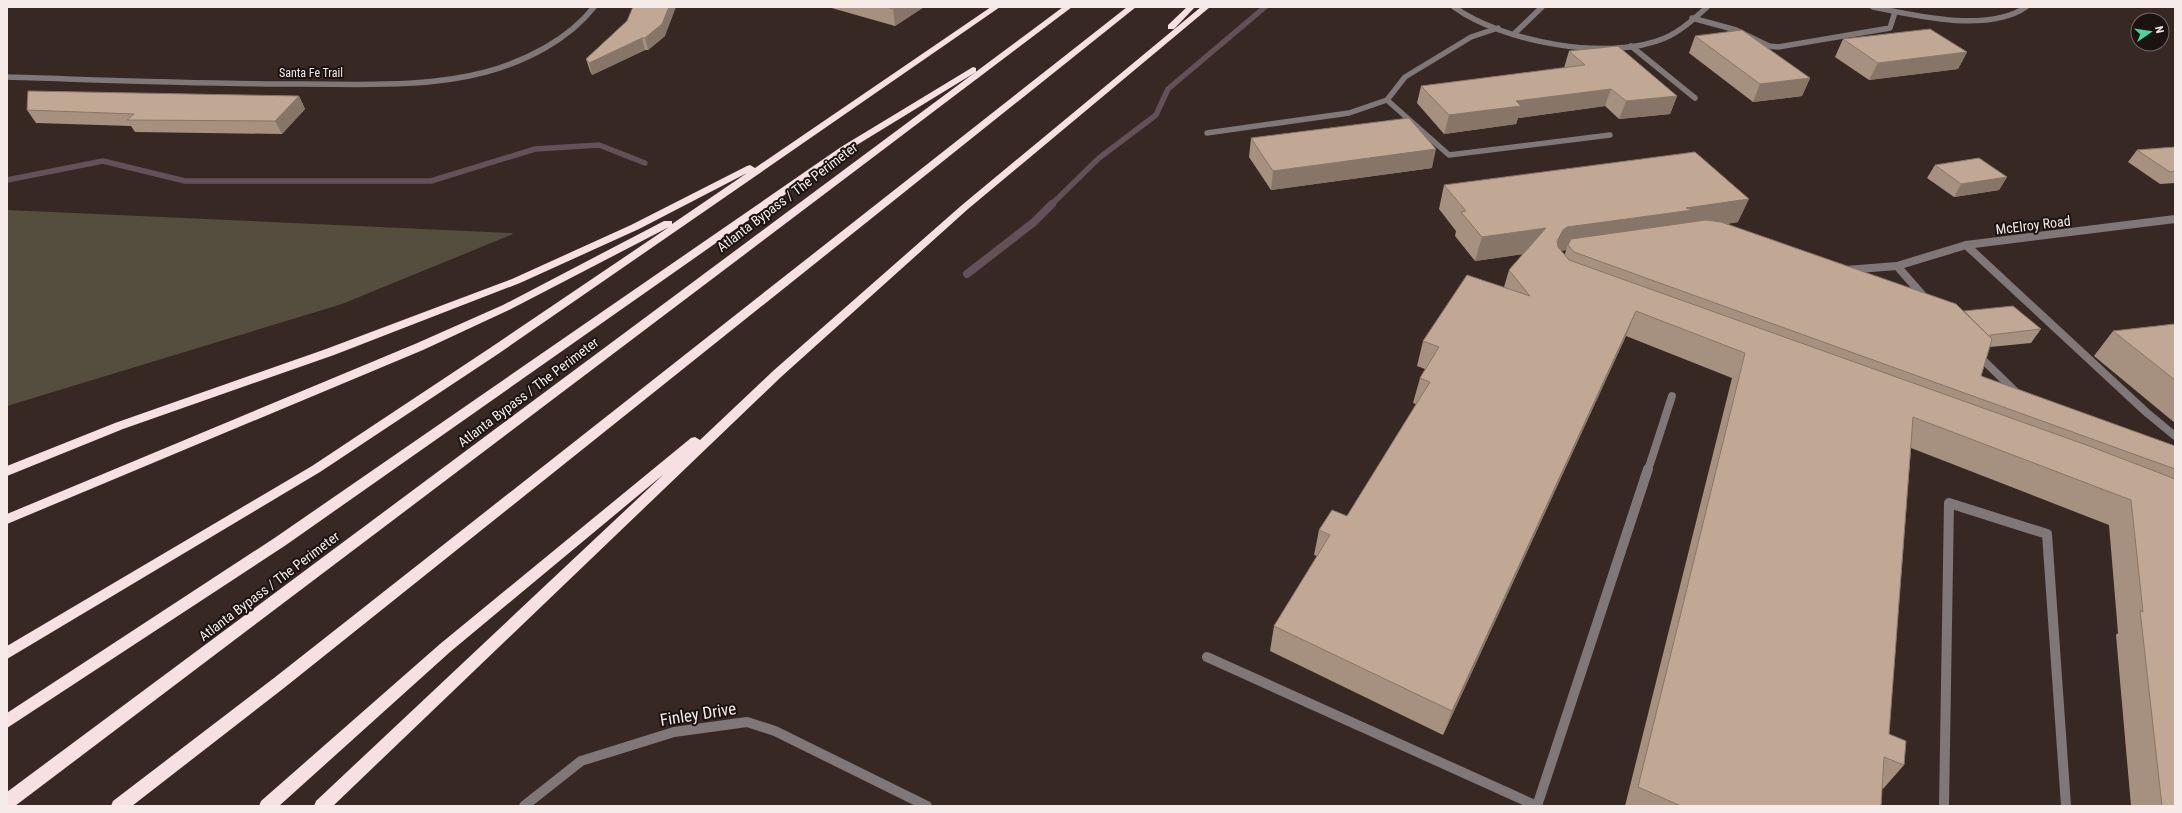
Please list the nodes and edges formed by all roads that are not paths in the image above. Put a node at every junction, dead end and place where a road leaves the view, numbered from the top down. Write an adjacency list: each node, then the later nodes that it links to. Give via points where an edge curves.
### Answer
1 (594, 7): 18 (street, Santa Fe Trail, via 571,29 540,49 509,64 472,74 426,81 368,84 225,84)
2 (996, 7): 22 (highway)
3 (1068, 7): 15 (highway, Atlanta Bypass / The Perimeter)
4 (1132, 7): 40 (highway)
5 (1191, 7): 19 (highway)
6 (1206, 7): 19 (highway)
7 (1454, 7): 14 (street, via 1476,22)
8 (1542, 7): 16 (street)
9 (1708, 7): 13 (street)
10 (1873, 7): 12 (street)
11 (2026, 7): 12 (street, via 2022,12 2001,18 1963,20)
12 (1895, 12): 13 (street, via 1890,28 1869,34 1778,47 1769,46 1736,30)
13 (1692, 18): 17 (street, via 1666,38)
14 (1498, 28): 16 (street); 21 (street, via 1472,37 1405,77)
15 (1037, 30): 41 (highway, via 844,149 282,541); 42 (highway, Atlanta Bypass / The Perimeter)
16 (1515, 33): 17 (street, via 1578,48)
17 (1631, 46): 20 (street)
18 (7, 77)
19 (1109, 88): 32 (highway, via 965,207)
20 (1695, 98)
21 (1387, 100): 23 (street, via 1349,113); 24 (street, via 1449,155)
22 (815, 130): 25 (highway); 36 (highway, via 696,196 516,281 330,352 119,426)
23 (1207, 134)
24 (1610, 135)
25 (737, 184): 37 (highway, via 593,264 434,340); 38 (highway, via 494,351 316,468)
26 (2175, 220): 27 (street, McElroy Road)
27 (1966, 245): 28 (street, McElroy Road); 35 (street)
28 (1897, 266): 29 (street, McElroy Road); 30 (street)
29 (1836, 270)
30 (1934, 308)
31 (1971, 348): 34 (street)
32 (777, 374): 45 (highway, via 445,648); 46 (highway)
33 (1672, 396): 49 (street)
34 (2025, 401)
35 (2175, 436)
36 (7, 471)
37 (7, 519)
38 (7, 653)
39 (1207, 657): 49 (street)
40 (280, 683): 43 (highway); 44 (highway)
41 (7, 721)
42 (7, 802)
43 (119, 806)
44 (132, 806)
45 (267, 806)
46 (322, 806)
47 (524, 806): 48 (street, Finley Drive, via 581,761 674,732 747,722 775,731)
48 (927, 806)
49 (1537, 806)
50 (1944, 806): 51 (street, via 1949,504 2047,534)
51 (2066, 806)

